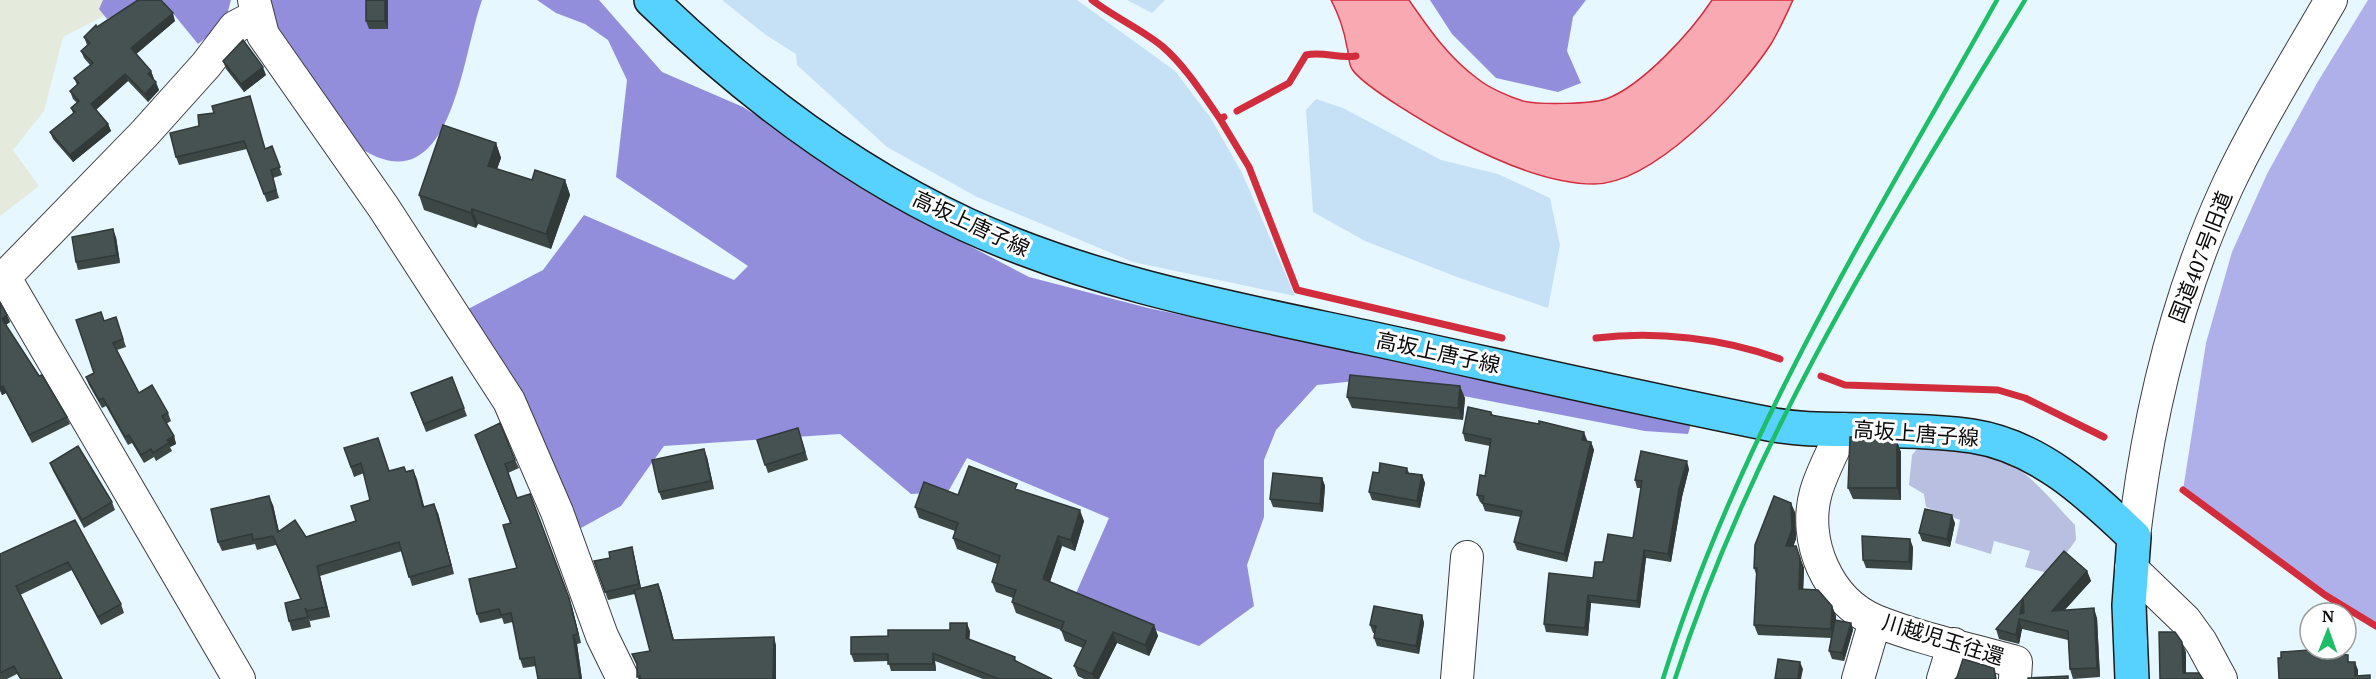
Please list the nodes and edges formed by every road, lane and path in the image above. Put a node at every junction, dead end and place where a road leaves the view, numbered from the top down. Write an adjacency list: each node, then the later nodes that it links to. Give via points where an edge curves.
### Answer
1 (651, 0): 5 (main road, 高坂上唐子線, via 750,87 863,167 965,224 1070,267 1188,299 1727,415 1795,429)
2 (2331, 0): 6 (street, 国道407号旧道, via 2229,184 2193,269 2163,368 2147,443)
3 (255, 8): 4 (street, via 144,134); 12 (street, via 263,35 384,208 509,402 557,512 602,636)
4 (2, 280): 11 (street)
5 (1843, 429): 6 (main road, 高坂上唐子線, via 1973,436 2017,448 2064,475 2103,507); 8 (street, 川越児玉往還, via 1816,492 1812,513 1814,539 1820,564 1833,586 1853,607)
6 (2132, 552): 16 (main road); 17 (street, via 2201,642)
7 (1467, 557): 13 (street)
8 (1875, 621): 9 (street, 川越児玉往還); 14 (street)
9 (1954, 644): 10 (street, 川越児玉往還); 15 (street)
10 (2016, 671)
11 (239, 679)
12 (623, 679)
13 (1457, 679)
14 (1858, 679)
15 (1943, 679)
16 (2132, 679)
17 (2221, 679)

